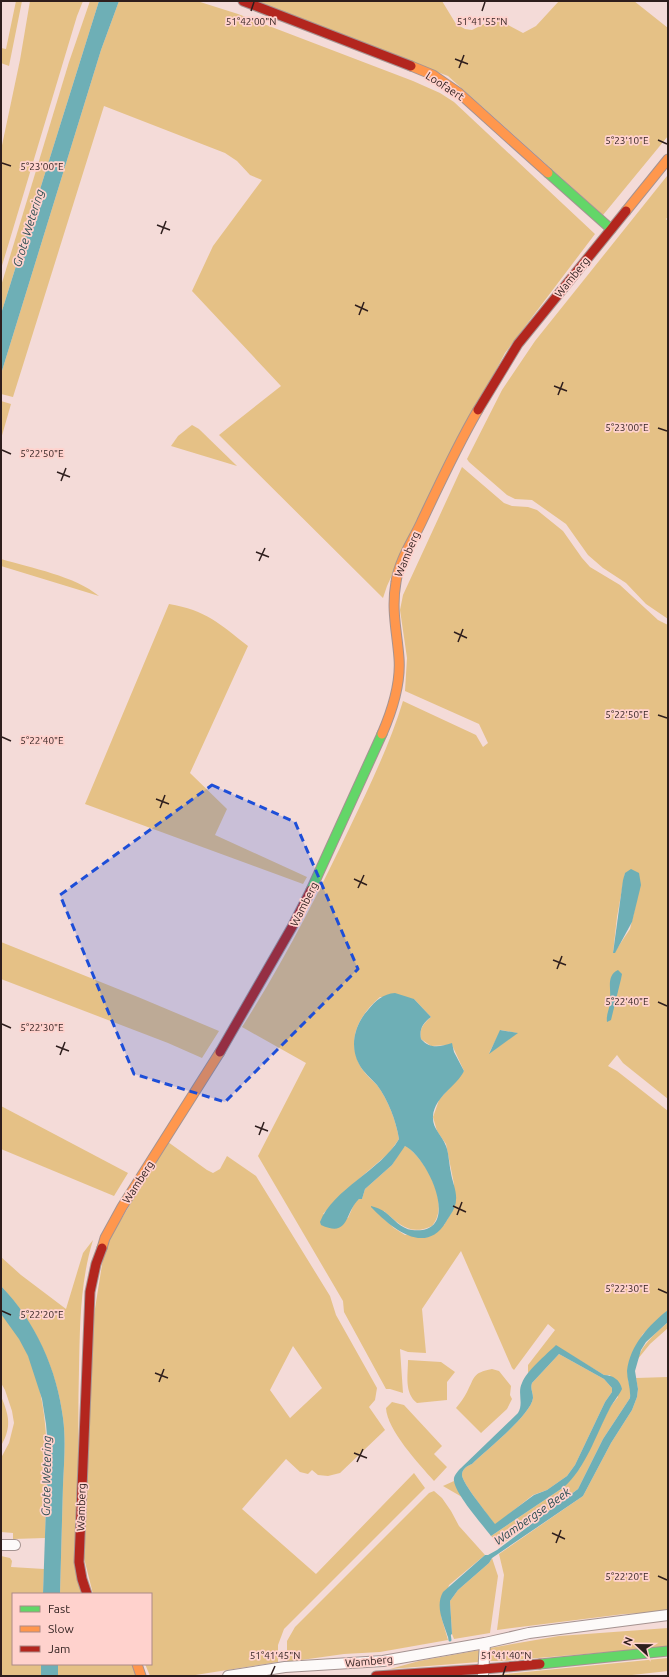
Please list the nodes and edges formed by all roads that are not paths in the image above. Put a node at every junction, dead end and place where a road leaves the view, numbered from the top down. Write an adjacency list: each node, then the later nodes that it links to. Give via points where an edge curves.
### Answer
1 (243, 1): 3 (street, Loofaert, via 433,76 459,93)
2 (668, 159): 3 (street)
3 (608, 232): 6 (street, Wamberg, via 514,351 473,419 443,477 401,564 396,581 393,610 399,659 398,676 386,724 316,881 292,928 194,1096 122,1207 105,1238 90,1292 79,1562)
4 (1, 1545): 5 (street)
5 (15, 1545)
6 (87, 1593)
7 (668, 1615): 8 (street, Wamberg, via 529,1633)
8 (485, 1643): 11 (street); 13 (street, Wamberg, via 383,1661 285,1667)
9 (668, 1651): 11 (street, Wamberg)
10 (138, 1665): 12 (street)
11 (483, 1672): 14 (street, Wamberg)
12 (141, 1676)
13 (228, 1676)
14 (376, 1676)

